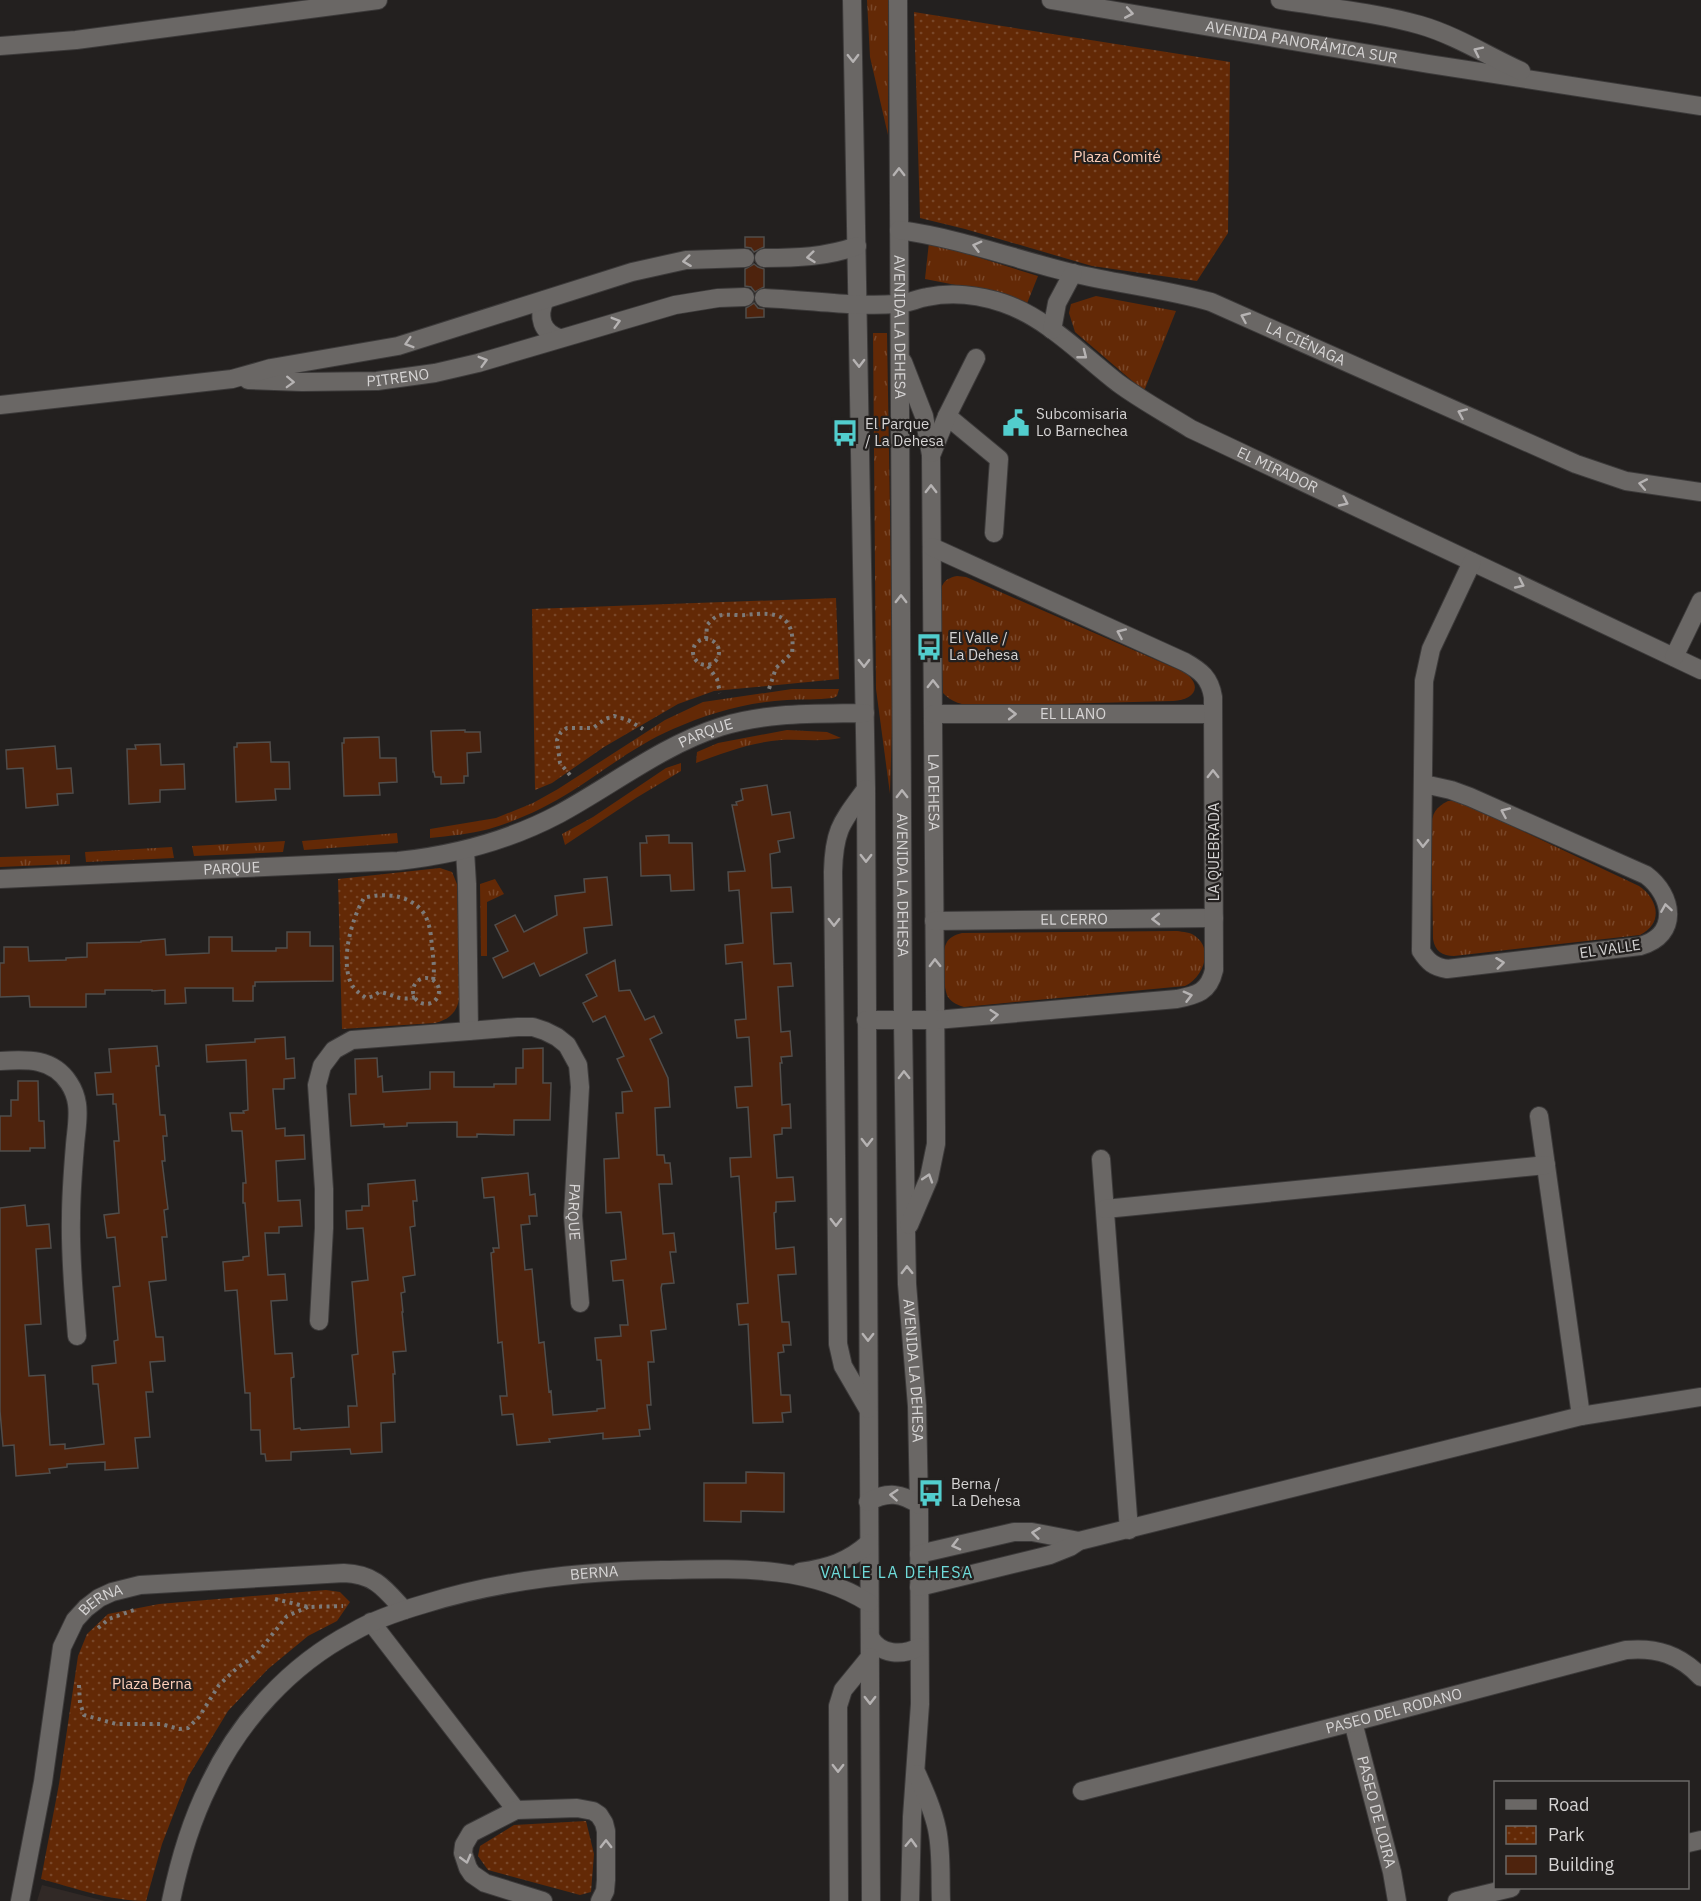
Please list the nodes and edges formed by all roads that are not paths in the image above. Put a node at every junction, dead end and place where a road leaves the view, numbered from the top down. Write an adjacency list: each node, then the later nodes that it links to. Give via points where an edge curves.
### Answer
1 (378, 0): 6 (street, via 86,39)
2 (852, 0): 10 (street, one-way to 10)
3 (898, 0): 9 (street, AVENIDA LA DEHESA, one-way to 3)
4 (1051, 0): 7 (street, AVENIDA PANORÁMICA SUR, one-way to 7)
5 (1280, 0): 7 (street, AVENIDA PANORÁMICA SUR, one-way to 5, via 1420,25)
6 (0, 46)
7 (1550, 83): 8 (street, AVENIDA PANORÁMICA SUR)
8 (1701, 106)
9 (899, 230): 11 (street, LA CIÉNAGA, one-way to 9, via 946,238); 16 (street, AVENIDA LA DEHESA)
10 (857, 246): 14 (street, PITRENO, one-way to 14, via 808,258 694,260 658,265); 15 (street)
11 (1073, 273): 17 (street, via 1057,303); 25 (street, LA CIÉNAGA, one-way to 11, via 1626,481 1576,464 1210,302)
12 (746, 297): 18 (street, PITRENO, one-way to 12, via 675,305)
13 (764, 298): 15 (street)
14 (545, 300): 18 (street, via 540,315 542,324); 21 (street, PITRENO, one-way to 21, via 398,346 271,368)
15 (858, 304): 16 (street, EL MIRADOR); 32 (street, one-way to 32)
16 (899, 304): 17 (street, EL MIRADOR, via 930,296 968,296 1005,304); 19 (street, AVENIDA LA DEHESA)
17 (1052, 330): 28 (street, EL MIRADOR, one-way to 28, via 1121,385 1191,429)
18 (559, 338): 21 (street, PITRENO, one-way to 18, via 339,382 406,378 457,369)
19 (899, 352): 24 (street, LA DEHESA, via 924,416); 42 (street, AVENIDA LA DEHESA, one-way to 19)
20 (976, 358): 23 (street)
21 (232, 379): 22 (street, PITRENO)
22 (0, 405)
23 (947, 416): 24 (street); 26 (street, via 999,459)
24 (931, 455): 27 (street, LA DEHESA, one-way to 24)
25 (1701, 492)
26 (994, 533)
27 (932, 548): 33 (street, LA DEHESA, one-way to 27); 34 (street, LA QUEBRADA, one-way to 27, via 1209,680 1197,668)
28 (1472, 562): 30 (street, EL MIRADOR, one-way to 30); 35 (street, EL VALLE, via 1427,663 1423,699)
29 (1701, 601): 30 (street)
30 (1674, 657): 31 (street, EL MIRADOR)
31 (1701, 670)
32 (865, 713): 36 (street); 37 (street, PARQUE, via 768,716 738,721 679,744 525,831)
33 (933, 714): 34 (street, EL LLANO, one-way to 34); 40 (street, LA DEHESA)
34 (1213, 714): 39 (street, LA QUEBRADA, one-way to 34)
35 (1424, 784): 35 (street, EL VALLE, one-way to 35, via 1420,944 1431,964 1447,969 1640,946 1650,944 1664,933 1667,904 1660,888 1646,874 1470,797)
36 (866, 789): 41 (street, one-way to 41); 55 (street, one-way to 55, via 838,831 833,884 838,1344 843,1366)
37 (465, 851): 38 (street, PARQUE, via 398,861); 44 (street)
38 (0, 879)
39 (1214, 918): 40 (street, EL CERRO, one-way to 40); 43 (street, LA QUEBRADA, one-way to 39, via 1201,992 1212,981 1214,970)
40 (934, 921): 43 (street, LA DEHESA, one-way to 40)
41 (866, 1020): 42 (street, LA QUEBRADA); 55 (street, one-way to 55)
42 (903, 1020): 43 (street, LA QUEBRADA); 50 (street, AVENIDA LA DEHESA, one-way to 42)
43 (936, 1020): 50 (street, LA DEHESA, one-way to 43, via 929,1178 936,1144)
44 (469, 1030): 51 (street, PARQUE, via 525,1027 545,1031 567,1045 578,1065 573,1216); 52 (street, PARQUE, via 352,1040 334,1050 322,1066 317,1085 324,1189)
45 (0, 1060): 53 (street, via 30,1059 53,1066 75,1094 78,1118 71,1249)
46 (1539, 1116): 48 (street)
47 (1101, 1159): 49 (street)
48 (1546, 1165): 49 (street); 56 (street)
49 (1105, 1209): 59 (street)
50 (906, 1232): 58 (street, AVENIDA LA DEHESA, one-way to 50)
51 (580, 1303)
52 (319, 1321)
53 (77, 1336)
54 (1701, 1398): 56 (street)
55 (868, 1409): 57 (street)
56 (1581, 1416): 59 (street)
57 (868, 1502): 58 (street, one-way to 57, via 900,1494 878,1496); 61 (street)
58 (919, 1505): 62 (street, AVENIDA LA DEHESA)
59 (1129, 1530): 60 (street)
60 (1079, 1541): 62 (street, one-way to 62, via 1014,1532); 64 (street, via 1050,1556)
61 (869, 1543): 63 (street, BERNA, via 840,1564); 65 (street)
62 (919, 1554): 64 (street, AVENIDA LA DEHESA)
63 (790, 1574): 65 (street, BERNA, via 843,1588); 66 (street, BERNA, via 698,1570 573,1574 488,1587)
64 (919, 1587): 69 (street, AVENIDA LA DEHESA)
65 (869, 1604): 68 (street)
66 (404, 1610): 67 (street, BERNA); 77 (street, BERNA, via 376,1581 350,1573 140,1585 99,1598 75,1620 62,1647 43,1782)
67 (371, 1622): 75 (street); 78 (street, BERNA, via 306,1662 244,1725 208,1785)
68 (870, 1637): 69 (street, via 889,1652); 70 (street)
69 (919, 1647): 73 (street, AVENIDA LA DEHESA)
70 (870, 1657): 81 (street, one-way to 81, via 843,1690 838,1706); 82 (street, one-way to 82)
71 (1701, 1677): 72 (street, PASEO DEL RODANO, via 1681,1659 1667,1653 1633,1649)
72 (1353, 1722): 74 (street, PASEO DEL RODANO); 85 (street, PASEO DE LOIRA)
73 (916, 1771): 83 (street, AVENIDA LA DEHESA, one-way to 73); 84 (street, AVENIDA LA DEHESA, via 936,1828)
74 (1082, 1791)
75 (516, 1810): 79 (street, one-way to 79, via 471,1833 464,1845 464,1861 472,1874 485,1882); 80 (street, one-way to 75, via 606,1880 606,1831 599,1815 585,1808)
76 (1503, 1889): 86 (street)
77 (20, 1901)
78 (171, 1901)
79 (543, 1901)
80 (600, 1901)
81 (839, 1901)
82 (871, 1901)
83 (910, 1901)
84 (940, 1901)
85 (1396, 1901)
86 (1457, 1901)

